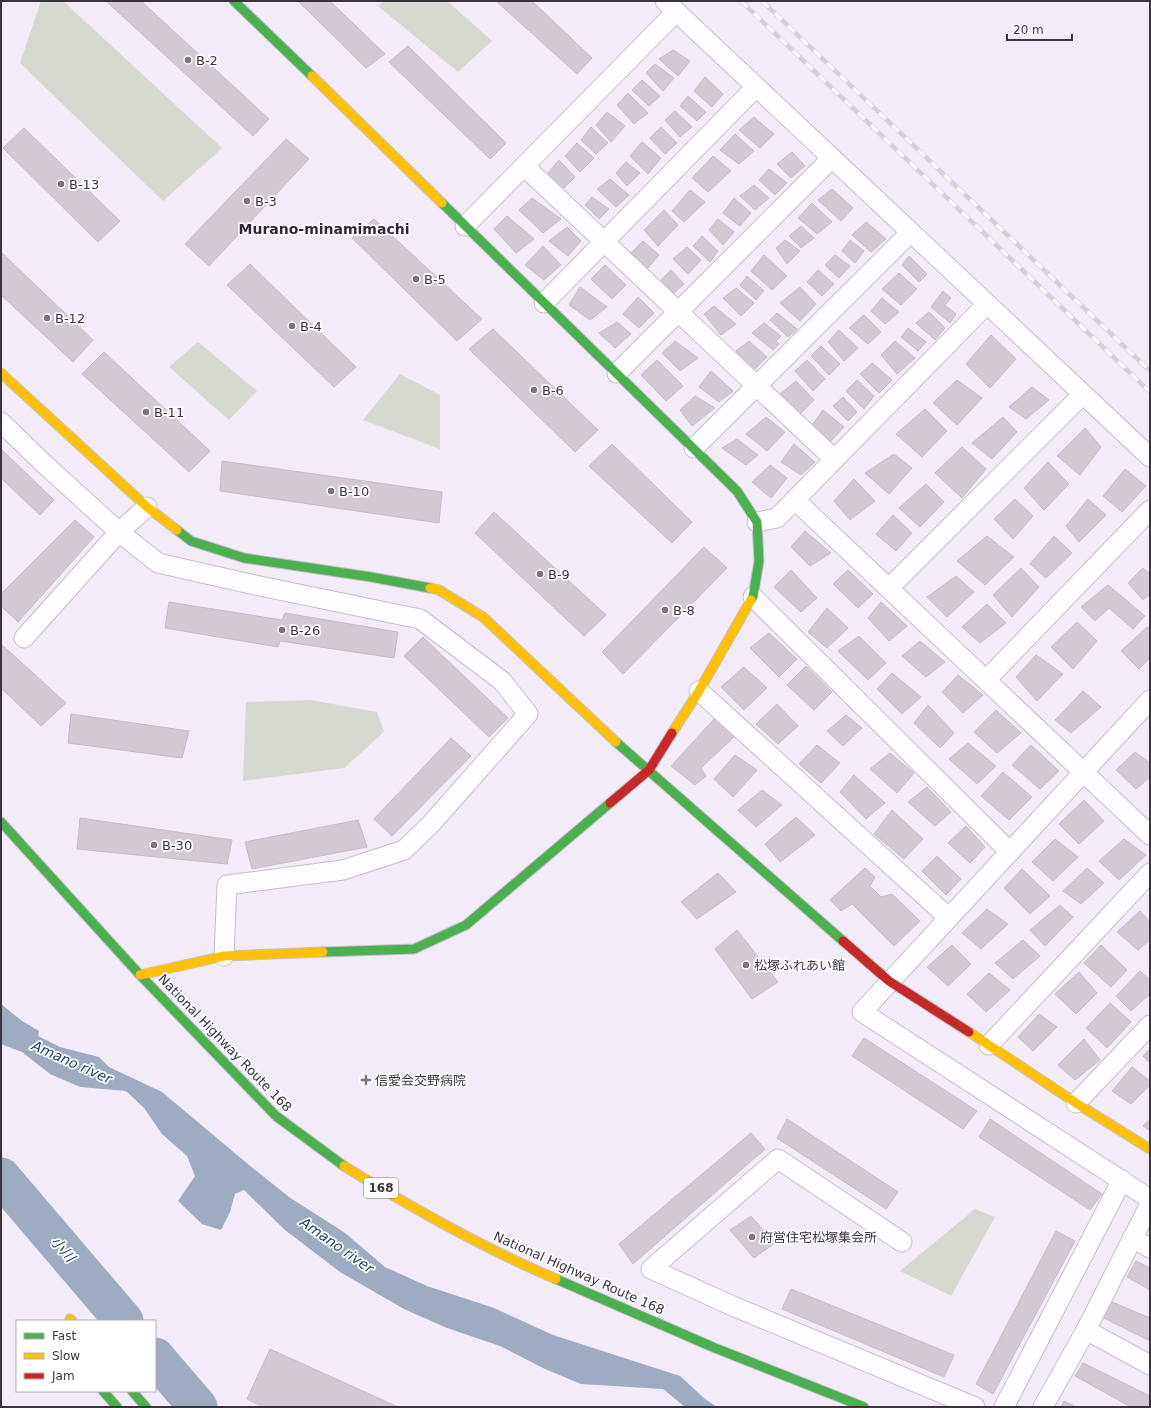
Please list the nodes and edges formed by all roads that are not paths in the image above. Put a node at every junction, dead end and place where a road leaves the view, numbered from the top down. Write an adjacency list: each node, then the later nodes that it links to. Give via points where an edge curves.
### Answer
1 (234, 1): 6 (main road)
2 (670, 6): 3 (street); 5 (street)
3 (756, 87): 4 (street); 8 (street)
4 (832, 158): 7 (street); 11 (street)
5 (524, 166): 6 (street); 8 (street)
6 (465, 226): 9 (main road)
7 (911, 232): 10 (street); 14 (street)
8 (604, 242): 9 (street); 11 (street)
9 (544, 302): 13 (main road)
10 (987, 304): 15 (street); 19 (street)
11 (678, 312): 13 (street); 14 (street)
12 (1, 373): 21 (main road)
13 (617, 373): 17 (main road)
14 (757, 386): 17 (street); 19 (street)
15 (1083, 394): 18 (street); 25 (street)
16 (1, 422): 24 (street)
17 (694, 448): 23 (main road, via 737,491)
18 (1150, 457)
19 (834, 459): 20 (street)
20 (795, 500): 23 (street, via 777,518); 25 (street)
21 (147, 507): 24 (street); 31 (main road, via 191,541 244,558 439,590 483,617)
22 (1150, 510): 28 (street)
23 (757, 522): 26 (main road, via 759,561)
24 (119, 532): 27 (street); 38 (street, via 158,563 420,618 502,681 528,714 431,824 404,850 343,870 227,885)
25 (889, 588): 28 (street)
26 (753, 597): 29 (main road); 35 (street)
27 (24, 638)
28 (986, 680): 32 (street)
29 (699, 691): 31 (main road); 37 (street)
30 (1150, 700): 32 (street)
31 (649, 770): 38 (main road, via 466,925 414,949); 40 (main road)
32 (1083, 772): 34 (street); 35 (street)
33 (1, 822): 39 (main road, National Highway Route 168 / 168)
34 (1150, 835)
35 (1010, 852): 37 (street)
36 (1150, 873): 42 (street)
37 (949, 918): 40 (street)
38 (224, 956): 39 (main road)
39 (140, 975): 57 (main road, National Highway Route 168 / 168, via 276,1116 336,1161 403,1202 523,1265 715,1348)
40 (889, 982): 42 (main road); 45 (street, via 862,1012)
41 (1150, 1025): 43 (street)
42 (989, 1045): 43 (main road)
43 (1076, 1103): 44 (main road)
44 (1150, 1149)
45 (1122, 1180): 46 (street); 59 (street)
46 (1150, 1199)
47 (1150, 1204): 48 (street)
48 (1132, 1238): 50 (street); 51 (street)
49 (902, 1242): 58 (street, via 778,1159 651,1269)
50 (1150, 1248)
51 (1086, 1330): 52 (street); 60 (street)
52 (1150, 1365)
53 (104, 1392): 55 (main road)
54 (133, 1392): 56 (main road)
55 (117, 1407)
56 (146, 1407)
57 (864, 1407)
58 (974, 1407)
59 (1004, 1407)
60 (1043, 1407)

